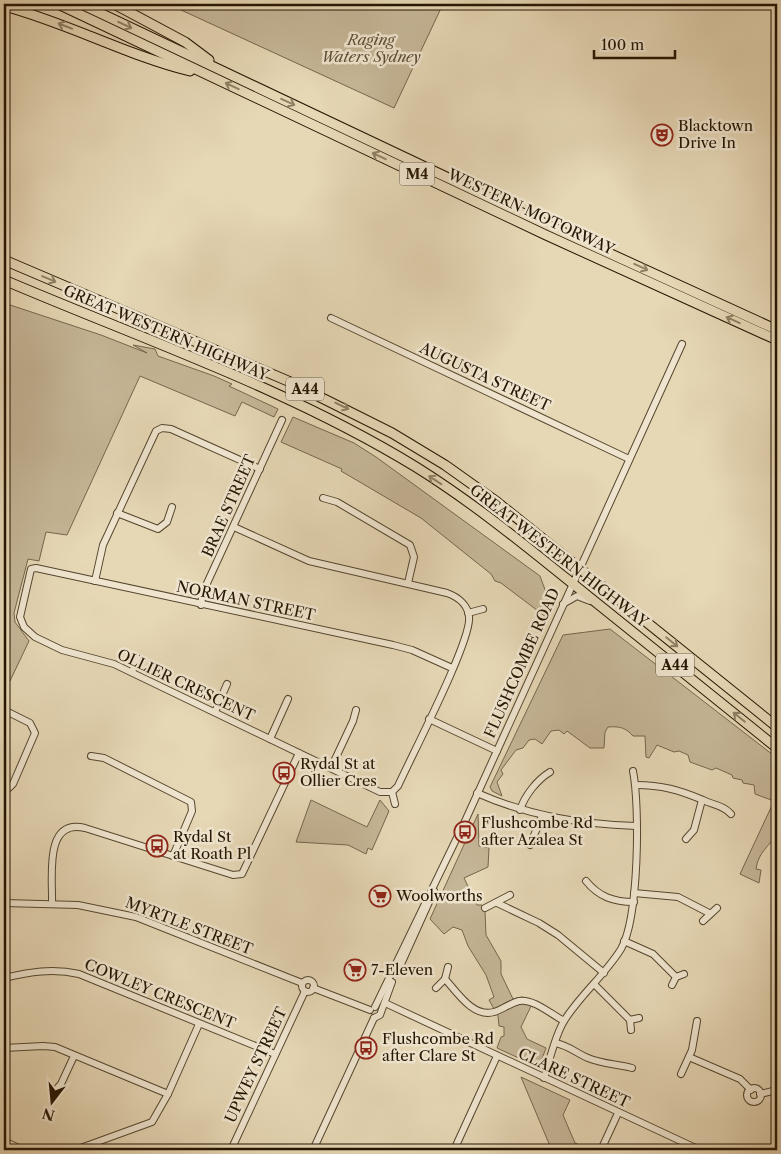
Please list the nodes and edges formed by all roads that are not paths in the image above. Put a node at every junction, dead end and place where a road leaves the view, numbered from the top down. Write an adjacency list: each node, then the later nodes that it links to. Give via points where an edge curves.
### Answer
1 (58, 4): 6 (highway, WESTERN MOTORWAY / M4)
2 (81, 4): 5 (highway, WESTERN MOTORWAY / M4, one-way to 5)
3 (114, 4): 5 (highway, via 185,42)
4 (4, 6): 6 (highway, one-way to 4, via 154,62 68,27)
5 (224, 72): 12 (highway, WESTERN MOTORWAY / M4, one-way to 12)
6 (210, 76): 13 (highway, WESTERN MOTORWAY / M4, one-way to 6)
7 (4, 260): 22 (highway, GREAT WESTERN HIGHWAY / A44, one-way to 22, via 345,408 445,466)
8 (4, 280): 10 (highway, GREAT WESTERN HIGHWAY / A44)
9 (4, 286): 10 (highway)
10 (68, 308): 26 (highway, GREAT WESTERN HIGHWAY / A44, one-way to 10, via 465,499 363,437 276,394)
11 (330, 318): 16 (street, AUGUSTA STREET)
12 (777, 330)
13 (777, 340)
14 (682, 344): 16 (street, FLUSHCOMBE ROAD)
15 (282, 420): 17 (street, BRAE STREET)
16 (629, 459): 22 (street, FLUSHCOMBE ROAD)
17 (260, 469): 20 (street, via 158,426); 21 (street, BRAE STREET)
18 (323, 498): 25 (street, via 337,502 410,545 414,558)
19 (172, 508): 20 (street, via 167,522 158,529)
20 (117, 513): 24 (street, via 102,548)
21 (234, 527): 25 (street, via 309,561); 28 (street, BRAE STREET)
22 (580, 567): 26 (street, FLUSHCOMBE ROAD); 41 (highway, GREAT WESTERN HIGHWAY / A44, one-way to 41)
23 (31, 569): 24 (street, NORMAN STREET); 34 (street, OLLIER CRESCENT, via 20,615 30,634 62,650 103,660)
24 (95, 581): 28 (street, NORMAN STREET)
25 (408, 583): 31 (street, via 451,594 462,602)
26 (572, 583): 27 (highway, GREAT WESTERN HIGHWAY / A44); 29 (street, FLUSHCOMBE ROAD)
27 (598, 603): 29 (street, via 577,596); 43 (highway, GREAT WESTERN HIGHWAY / A44, one-way to 27)
28 (201, 604): 33 (street, NORMAN STREET, via 394,645)
29 (562, 605): 44 (street, FLUSHCOMBE ROAD)
30 (483, 609): 31 (street)
31 (468, 613): 33 (street, via 468,633)
32 (137, 658): 34 (street)
33 (452, 668): 40 (street)
34 (132, 672): 39 (street, OLLIER CRESCENT)
35 (227, 684): 39 (street)
36 (288, 699): 42 (street)
37 (4, 710): 51 (street, via 37,729 13,784)
38 (356, 710): 47 (street)
39 (215, 712): 42 (street, OLLIER CRESCENT)
40 (429, 719): 44 (street); 52 (street, via 398,786)
41 (777, 727)
42 (270, 739): 45 (street, OLLIER CRESCENT)
43 (777, 748)
44 (497, 751): 53 (street, FLUSHCOMBE ROAD)
45 (298, 752): 47 (street, OLLIER CRESCENT); 62 (street, via 240,877)
46 (91, 756): 62 (street, via 104,758 194,803)
47 (331, 768): 52 (street, OLLIER CRESCENT, via 380,792)
48 (633, 771): 50 (street)
49 (550, 772): 56 (street, via 534,786)
50 (636, 785): 54 (street, via 666,787 693,794); 59 (street)
51 (4, 789)
52 (392, 792): 55 (street)
53 (477, 793): 56 (street); 64 (street, FLUSHCOMBE ROAD)
54 (702, 800): 57 (street, via 726,809); 60 (street, via 694,830)
55 (395, 804)
56 (520, 810): 58 (street)
57 (730, 814)
58 (542, 816): 59 (street, via 578,823); 61 (street)
59 (636, 826): 65 (street)
60 (686, 839)
61 (530, 845)
62 (173, 856): 70 (street, via 82,827 62,828 54,848)
63 (586, 881): 68 (street, via 605,897)
64 (436, 883): 88 (street, FLUSHCOMBE ROAD); 89 (street, FLUSHCOMBE ROAD)
65 (634, 894): 68 (street); 73 (street, via 678,897)
66 (510, 895): 67 (street)
67 (497, 902): 71 (street); 77 (street, via 558,935)
68 (634, 902): 75 (street)
69 (4, 903): 70 (street, MYRTLE STREET)
70 (52, 904): 82 (street, MYRTLE STREET, via 103,909 136,917)
71 (485, 908)
72 (717, 908): 73 (street)
73 (709, 913): 74 (street)
74 (702, 921)
75 (624, 941): 77 (street); 79 (street, via 652,954)
76 (448, 967): 81 (street)
77 (604, 973): 83 (street)
78 (684, 974): 79 (street)
79 (676, 977): 84 (street)
80 (4, 978): 95 (street, COWLEY CRESCENT, via 27,972 60,970 79,974)
81 (446, 979): 86 (street); 93 (street, via 478,1011 488,1013 519,1001 528,1002)
82 (302, 983): 85 (street, MYRTLE STREET, via 310,980); 87 (street)
83 (594, 984): 92 (street); 93 (street)
84 (672, 985)
85 (313, 988): 87 (street); 89 (street)
86 (436, 988)
87 (305, 991): 99 (street, UPWEY STREET)
88 (385, 1004): 89 (street, FLUSHCOMBE ROAD); 101 (street, CLARE STREET)
89 (375, 1009): 90 (street, via 370,1015); 90 (street, via 380,1015)
90 (374, 1018): 117 (street)
91 (639, 1018): 92 (street)
92 (630, 1020): 96 (street)
93 (564, 1021): 97 (street)
94 (697, 1021): 102 (street)
95 (199, 1024): 99 (street, COWLEY CRESCENT); 109 (street)
96 (631, 1030)
97 (555, 1043): 103 (street, via 564,1044 586,1058); 105 (street)
98 (4, 1048): 100 (street, via 55,1047)
99 (274, 1054): 116 (street, UPWEY STREET)
100 (74, 1056): 108 (street, via 61,1084); 109 (street)
101 (497, 1056): 105 (street, CLARE STREET); 118 (street)
102 (689, 1057): 104 (street); 106 (street, via 740,1078)
103 (632, 1068)
104 (681, 1074)
105 (544, 1078): 111 (street, CLARE STREET)
106 (751, 1090): 110 (street, via 757,1089); 110 (street, via 747,1095 751,1102 759,1100)
107 (777, 1090): 110 (street)
108 (53, 1093)
109 (168, 1094): 115 (street, via 152,1122)
110 (760, 1094)
111 (618, 1113): 113 (street, CLARE STREET); 119 (street)
112 (4, 1141): 114 (street)
113 (700, 1149)
114 (23, 1150)
115 (75, 1150)
116 (231, 1150)
117 (314, 1150)
118 (454, 1150)
119 (601, 1150)

